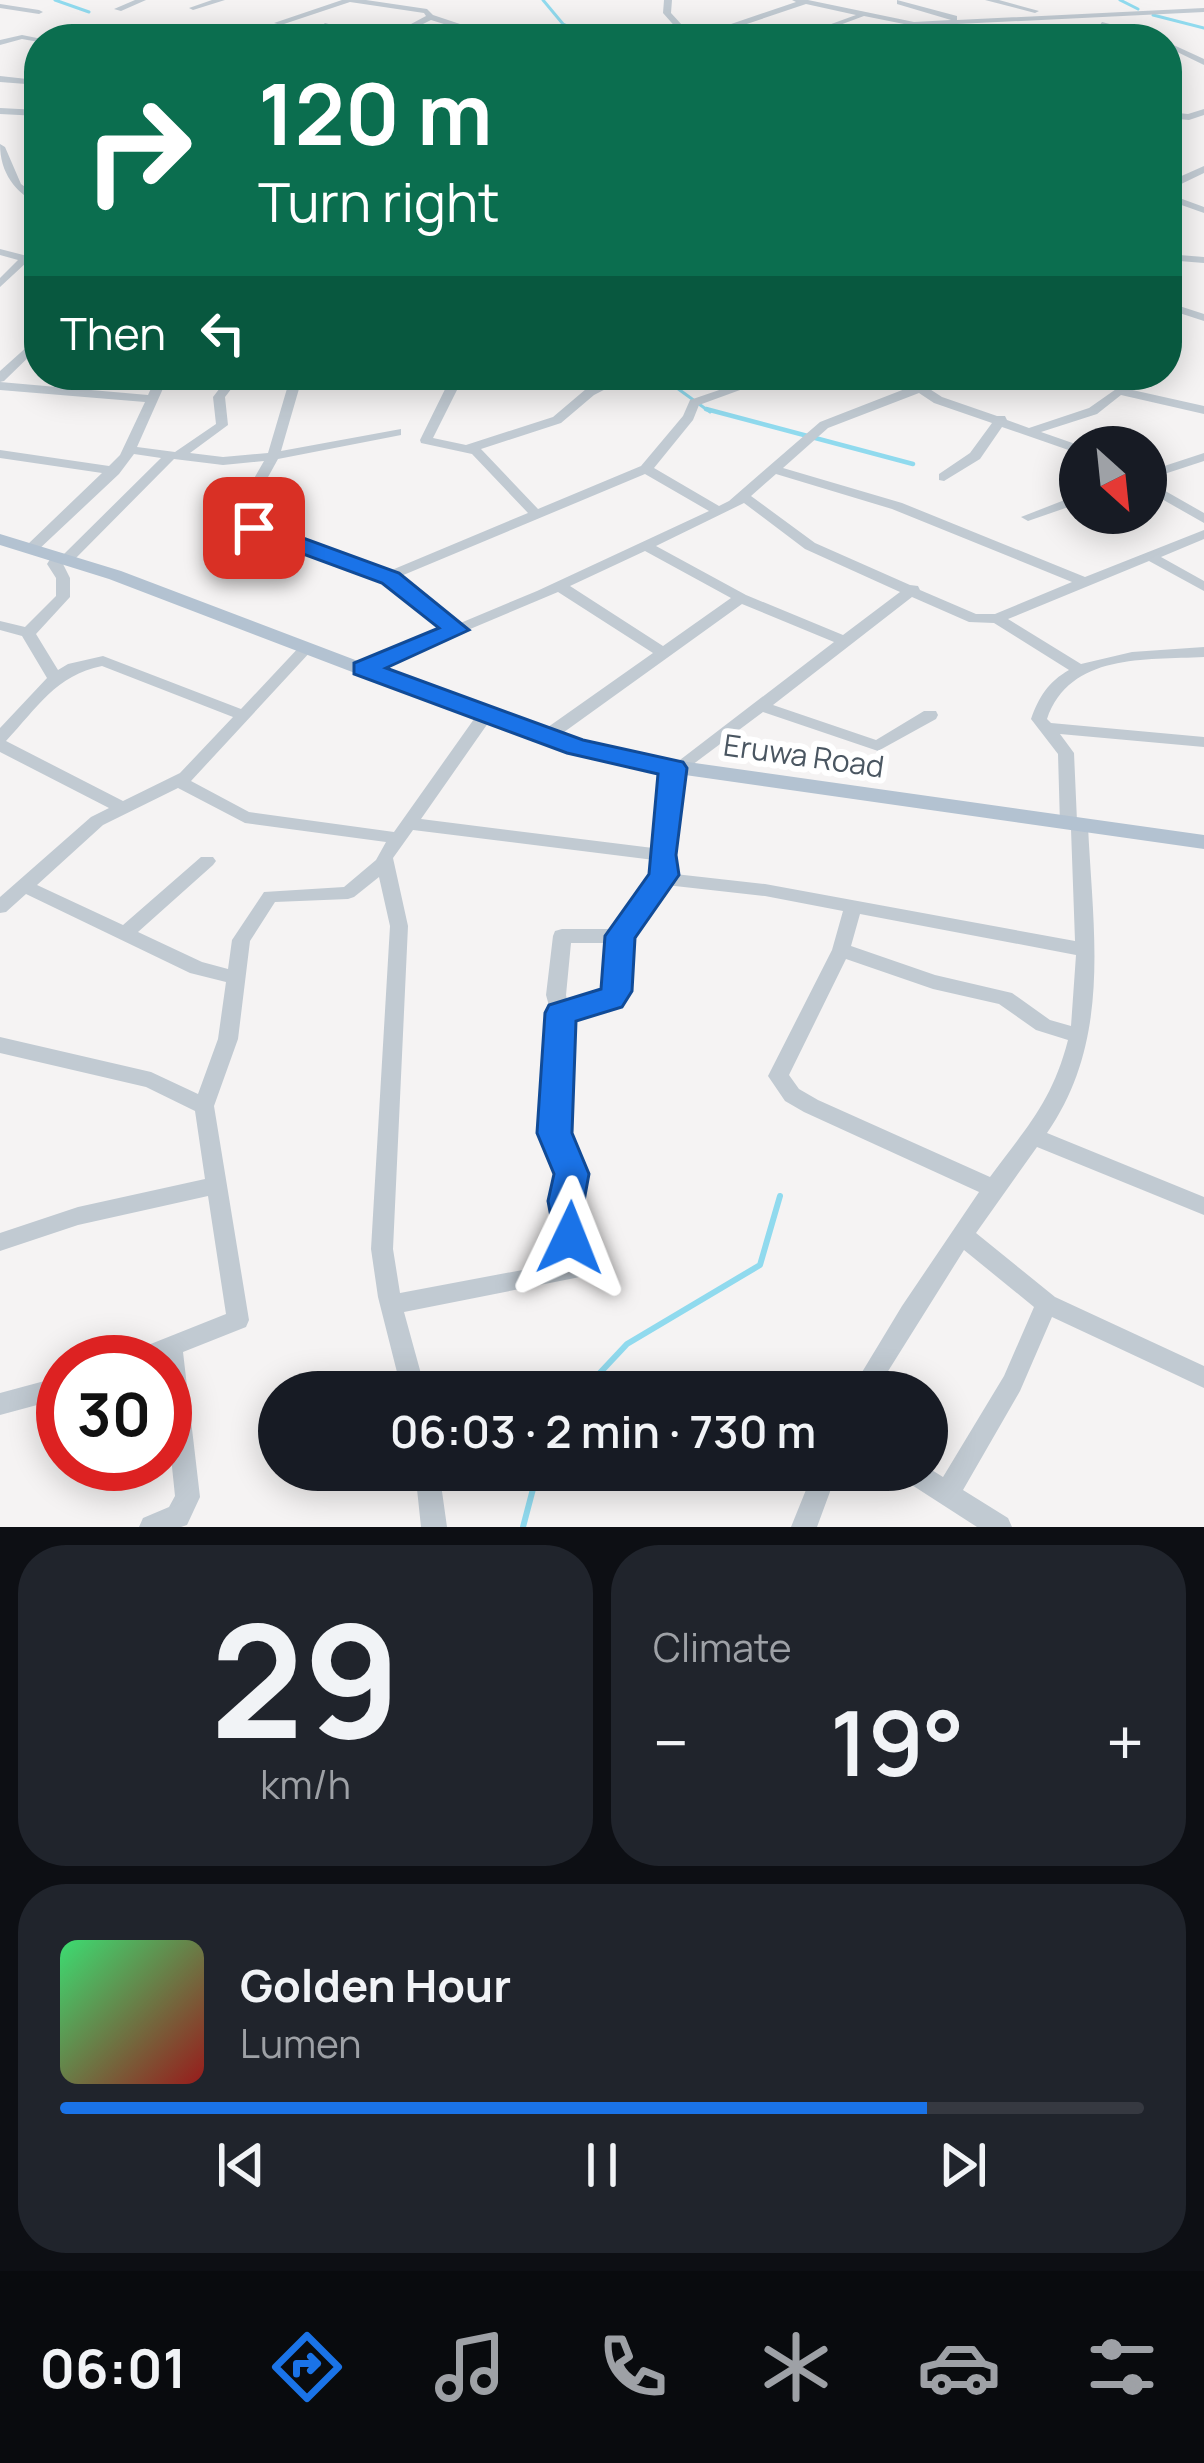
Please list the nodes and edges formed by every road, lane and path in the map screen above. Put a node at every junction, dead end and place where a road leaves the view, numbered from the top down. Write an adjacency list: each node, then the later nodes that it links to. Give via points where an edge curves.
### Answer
1 (142, 0): 13 (street)
2 (220, 0): 11 (street)
3 (350, 0): 16 (street); 20 (street)
4 (830, 0): 9 (street)
5 (989, 0): 18 (street)
6 (440, 1): 16 (street)
7 (800, 1): 9 (street); 26 (street)
8 (902, 1): 17 (street); 23 (street)
9 (818, 5): 17 (street)
10 (0, 6): 15 (street)
11 (193, 8)
12 (970, 8): 19 (street)
13 (118, 9)
14 (1204, 10): 18 (street)
15 (39, 12)
16 (428, 14): 24 (street); 25 (street)
17 (863, 16): 21 (street); 27 (street)
18 (1053, 16): 19 (street)
19 (1012, 18): 23 (street)
20 (278, 22)
21 (890, 22): 22 (street)
22 (946, 22): 23 (street); 28 (street)
23 (960, 22)
24 (412, 24)
25 (457, 24)
26 (735, 24)
27 (839, 24)
28 (950, 24)
29 (0, 147): 30 (street)
30 (4, 171)
31 (0, 252): 32 (street)
32 (23, 261): 33 (street)
33 (0, 284)
34 (24, 356): 35 (street)
35 (0, 382)
36 (71, 390): 45 (street)
37 (156, 390): 45 (street)
38 (224, 390): 54 (street, via 222,425)
39 (290, 390): 55 (street)
40 (450, 390): 51 (street, via 424,436)
41 (594, 390): 51 (street, via 557,420)
42 (733, 390): 57 (street, via 693,404)
43 (914, 390): 58 (street, via 824,425)
44 (920, 390): 47 (street)
45 (151, 399): 52 (street)
46 (1204, 410): 48 (street, via 1119,392 1093,411)
47 (1001, 419): 48 (street); 61 (street, via 975,457)
48 (1034, 430): 50 (street)
49 (396, 432): 55 (street)
50 (1059, 441)
51 (470, 448): 66 (street)
52 (129, 449): 54 (street); 59 (street)
53 (0, 454): 59 (street)
54 (175, 455): 55 (street); 73 (street)
55 (274, 456): 75 (street, via 240,524)
56 (1204, 458): 60 (street)
57 (646, 469): 65 (street); 66 (street)
58 (776, 470): 63 (street); 76 (street, via 897,506)
59 (114, 471): 72 (street)
60 (1167, 472)
61 (944, 477)
62 (1167, 494): 68 (street)
63 (746, 498): 65 (street); 79 (street, via 811,546)
64 (1059, 506): 67 (street)
65 (717, 510): 71 (street)
66 (534, 512): 75 (street)
67 (1028, 517)
68 (1204, 519)
69 (1204, 534): 74 (street)
70 (0, 539): 72 (main road, Eruwa Road)
71 (646, 546): 77 (street); 80 (street)
72 (32, 548): 73 (main road, Eruwa Road)
73 (63, 557): 84 (street, via 54,564 63,597); 86 (main road, Eruwa Road)
74 (1153, 558): 76 (street); 78 (street)
75 (391, 578): 83 (street)
76 (1081, 581): 81 (street)
77 (559, 586): 83 (street); 87 (street)
78 (1204, 587)
79 (913, 589): 81 (street, via 974,619); 85 (street)
80 (741, 598): 85 (street); 87 (street)
81 (997, 618): 90 (street)
82 (0, 625): 84 (street)
83 (456, 630): 89 (street)
84 (28, 633): 91 (street)
85 (844, 641): 92 (street)
86 (307, 647): 89 (main road, Eruwa Road); 94 (street)
87 (662, 652): 97 (street)
88 (1204, 652): 90 (street)
89 (363, 669): 95 (main road, Eruwa Road)
90 (1080, 670): 96 (street, via 1039,711)
91 (55, 679): 94 (street, via 103,661); 98 (street)
92 (760, 706): 93 (street, via 878,746); 100 (street)
93 (929, 715)
94 (243, 716): 101 (street)
95 (485, 716): 97 (main road, Eruwa Road); 104 (street)
96 (1045, 728): 99 (street); 103 (street, via 1066,753)
97 (547, 736): 100 (main road, Eruwa Road)
98 (0, 741): 102 (street)
99 (1204, 742)
100 (676, 768): 103 (main road, Eruwa Road); 108 (street)
101 (180, 782): 102 (street); 104 (street, via 245,817)
102 (122, 808): 109 (street, via 74,838)
103 (1074, 825): 105 (main road, Eruwa Road); 115 (street)
104 (402, 831): 107 (street); 108 (street)
105 (1204, 842)
106 (206, 861): 112 (street)
107 (384, 863): 116 (street, via 348,892 269,896 241,940); 128 (street, via 399,926 382,1249)
108 (663, 865): 110 (street); 113 (street)
109 (24, 886): 111 (street); 112 (street)
110 (853, 906): 114 (street); 115 (street)
111 (0, 907)
112 (126, 933): 116 (street)
113 (620, 936): 117 (street, via 610,999); 117 (street, via 562,936)
114 (841, 950): 118 (street, via 1005,998 1043,1025); 123 (street, via 778,1076 792,1096)
115 (1082, 950): 118 (street)
116 (236, 978): 120 (street, via 228,1039)
117 (561, 1013): 128 (street, via 554,1133 572,1174 572,1270)
118 (1077, 1035): 121 (street, via 1060,1098)
119 (0, 1045): 120 (street, via 151,1080)
120 (204, 1106): 122 (street)
121 (1033, 1136): 123 (street); 124 (street)
122 (216, 1185): 126 (street); 129 (street, via 238,1319)
123 (994, 1190): 125 (street)
124 (1204, 1206)
125 (966, 1238): 127 (street); 131 (street, via 911,1306)
126 (0, 1242)
127 (1047, 1304): 132 (street); 139 (street, via 1012,1383)
128 (391, 1305): 130 (street)
129 (192, 1339)
130 (408, 1371)
131 (874, 1371)
132 (1204, 1377)
133 (36, 1394): 134 (street)
134 (0, 1404)
135 (187, 1491): 140 (street, via 178,1516)
136 (430, 1491): 141 (street)
137 (818, 1491): 142 (street)
138 (944, 1491): 139 (street)
139 (947, 1493): 143 (street)
140 (152, 1527)
141 (434, 1527)
142 (804, 1527)
143 (1000, 1527)

